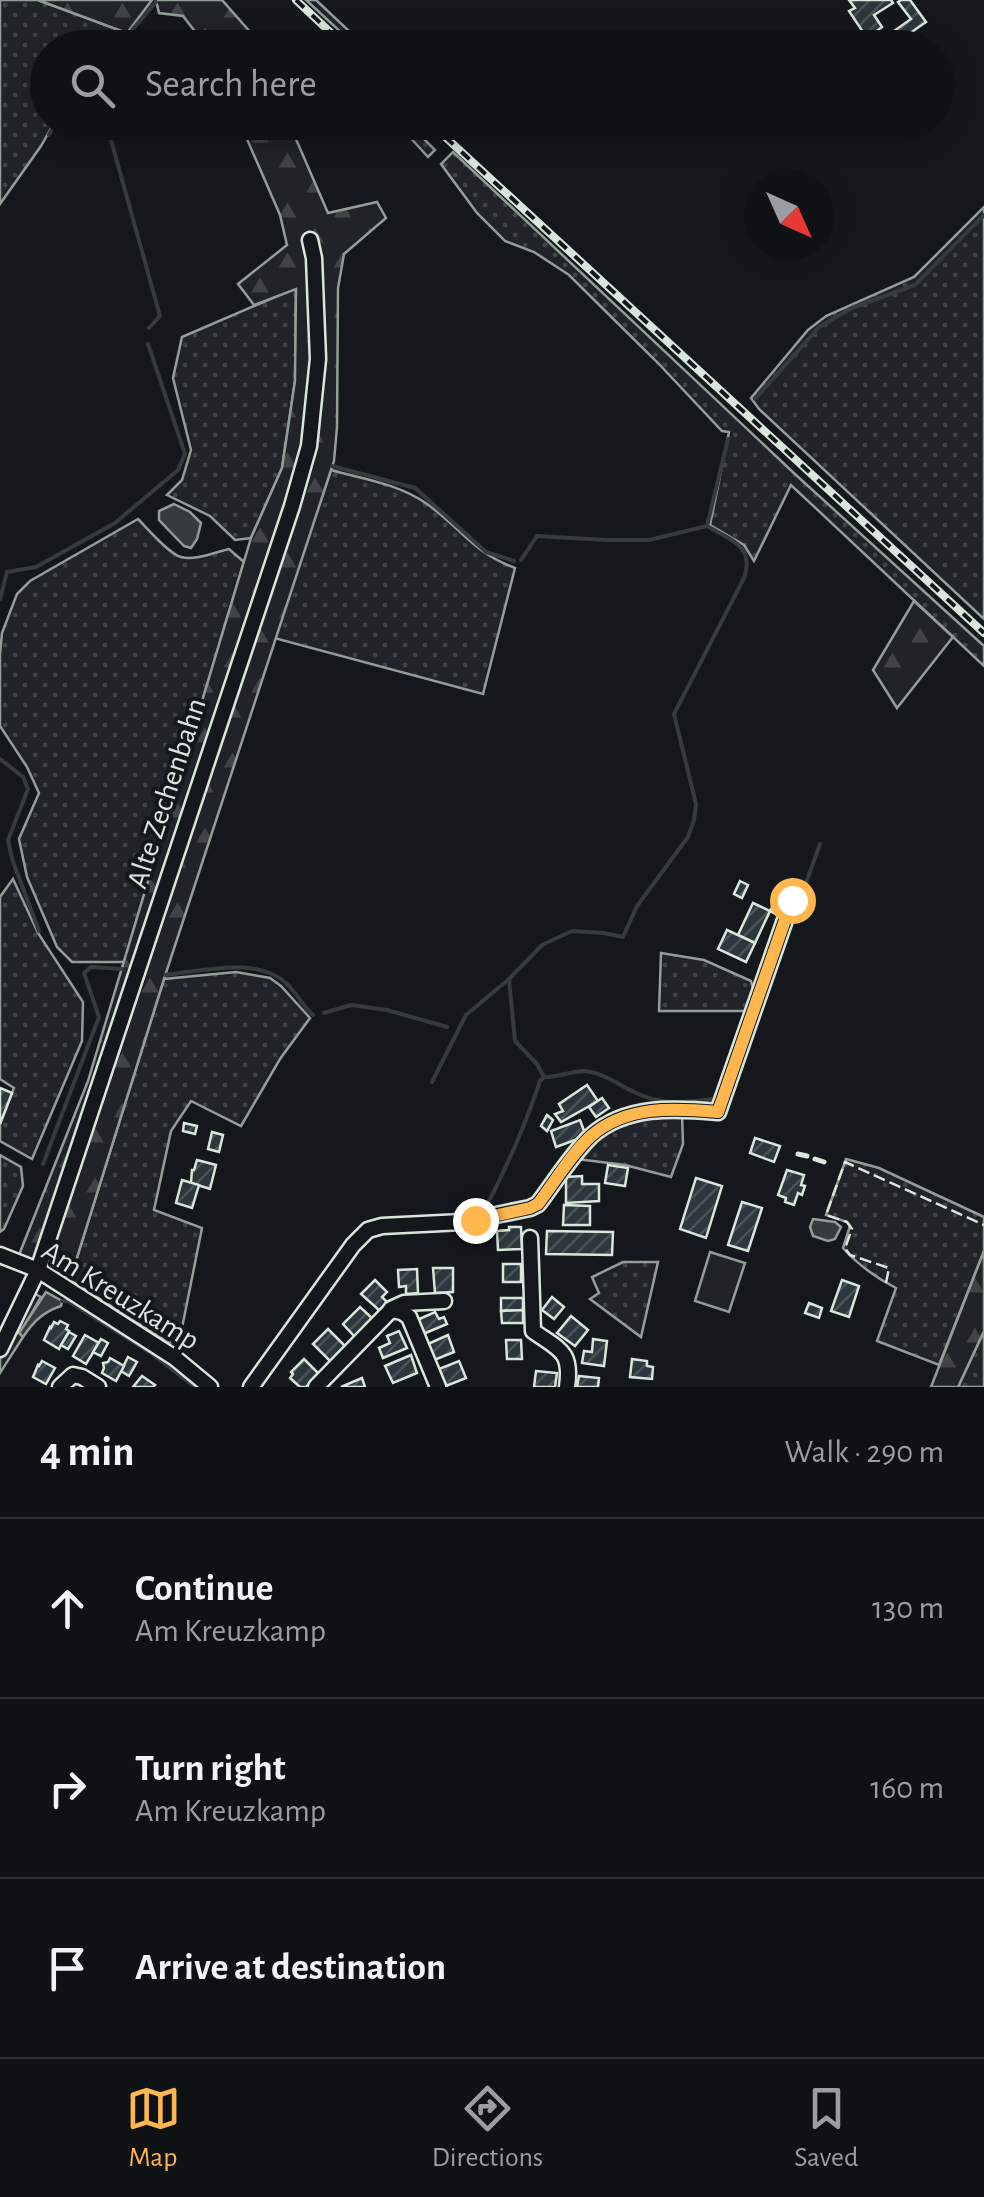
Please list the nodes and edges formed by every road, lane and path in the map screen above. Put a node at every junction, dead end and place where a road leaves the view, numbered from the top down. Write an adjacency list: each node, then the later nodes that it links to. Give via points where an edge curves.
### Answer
1 (310, 240): 5 (street, Alte Zechenbahn, via 318,359 309,446)
2 (792, 900): 12 (street, via 718,1112 648,1110 622,1118 590,1137 530,1208 368,1230)
3 (530, 1238): 15 (street, via 533,1331 562,1352 570,1368)
4 (0, 1254): 5 (street, Am Kreuzkamp)
5 (38, 1270): 8 (street, Alte Zechenbahn); 11 (street, Am Kreuzkamp)
6 (444, 1301): 7 (street)
7 (391, 1310): 13 (street); 14 (street, via 408,1317)
8 (0, 1349)
9 (60, 1387): 10 (street, via 73,1375)
10 (98, 1387)
11 (210, 1387)
12 (251, 1387)
13 (316, 1387)
14 (438, 1387)
15 (568, 1387)

